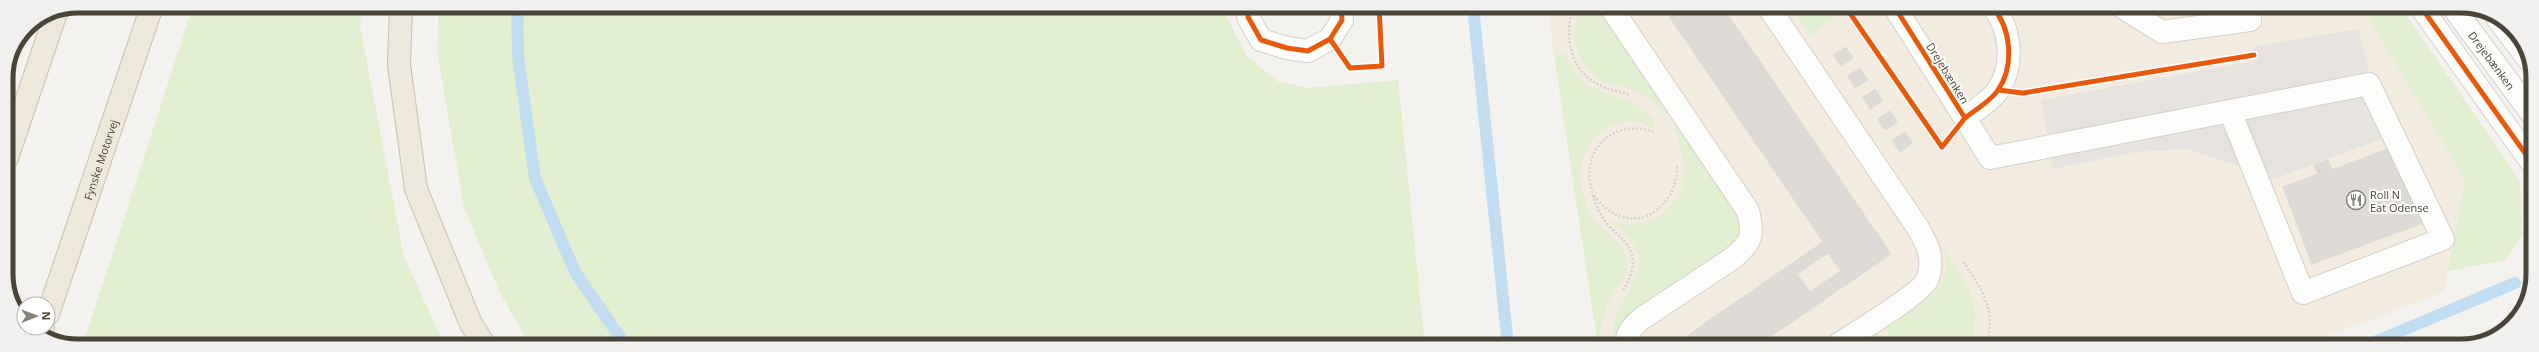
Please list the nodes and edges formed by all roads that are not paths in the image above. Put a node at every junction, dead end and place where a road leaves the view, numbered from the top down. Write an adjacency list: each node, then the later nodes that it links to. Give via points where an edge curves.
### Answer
1 (150, 13): 19 (highway, Fynske Motorvej)
2 (400, 13): 20 (highway, via 399,65 416,189 470,324)
3 (1248, 13): 4 (street, via 1261,40 1308,51 1330,39 1342,20)
4 (1342, 13)
5 (1615, 13): 21 (street, via 1748,211 1752,228 1751,237 1745,248 1641,319 1631,328)
6 (1773, 13): 22 (street, via 1929,247 1931,266 1927,281 1915,293)
7 (1898, 13): 16 (street, Drejebænken)
8 (2003, 13): 16 (street, Drejebænken, via 2009,40 2007,69 1998,90)
9 (2133, 13): 10 (street, via 2162,32 2250,20)
10 (2250, 13)
11 (2425, 13): 18 (street)
12 (2458, 13): 14 (street, Drejebænken)
13 (54, 18): 17 (highway)
14 (2526, 106)
15 (2230, 111): 15 (street, via 2369,84 2443,239 2303,293); 16 (street, via 1990,158)
16 (1965, 118)
17 (13, 140)
18 (2526, 155)
19 (54, 296)
20 (480, 339)
21 (1627, 339)
22 (1846, 339)

